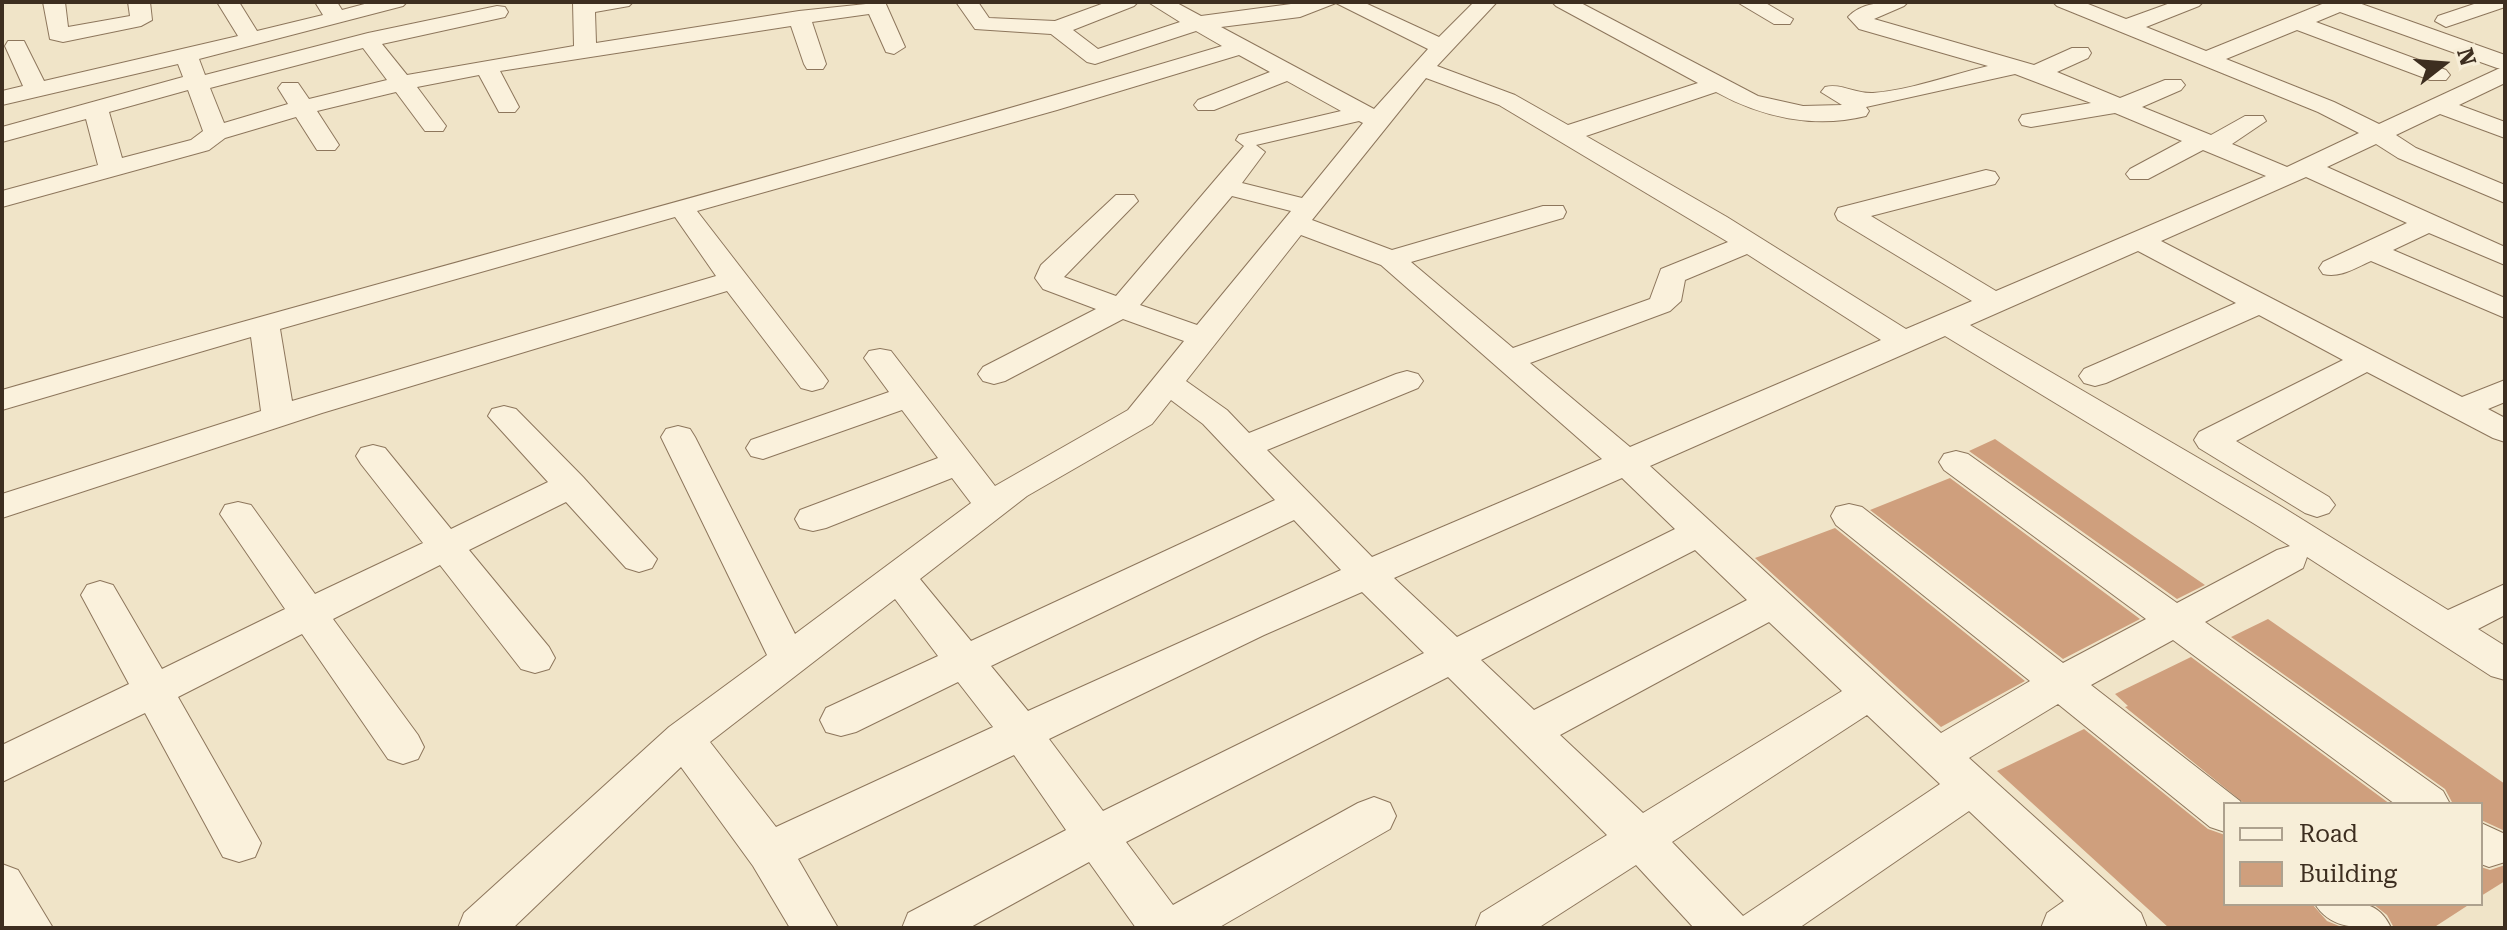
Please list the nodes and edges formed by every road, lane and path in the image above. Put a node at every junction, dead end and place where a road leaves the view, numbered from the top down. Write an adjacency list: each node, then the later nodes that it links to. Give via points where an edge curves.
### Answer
1 (54, 2): 2 (street, via 58,34 63,35 141,20)
2 (139, 2)
3 (228, 2): 31 (street)
4 (396, 2): 22 (street)
5 (622, 2): 19 (street)
6 (967, 2): 30 (street, via 983,24)
7 (1127, 2): 30 (street)
8 (1159, 2): 27 (street)
9 (1247, 2): 23 (street)
10 (1327, 2): 23 (street)
11 (1346, 2): 39 (street)
12 (1486, 2): 39 (street)
13 (1563, 2): 50 (street)
14 (1897, 2): 45 (street, via 1859,17 1905,36)
15 (2064, 2): 29 (street)
16 (2192, 2): 29 (street)
17 (2500, 2): 26 (street)
18 (1755, 3): 25 (street)
19 (585, 4): 33 (street)
20 (2343, 4): 28 (street); 41 (street)
21 (497, 7): 32 (street); 33 (street, via 498,47)
22 (331, 10): 31 (street)
23 (1268, 14): 27 (street)
24 (799, 17): 33 (street); 35 (street, via 878,6); 43 (street)
25 (1782, 19)
26 (2446, 21)
27 (1198, 23): 30 (street, via 1102,56 1090,55); 36 (street)
28 (2299, 23): 40 (street); 53 (street)
29 (2126, 27): 40 (street)
30 (1057, 28)
31 (250, 38): 38 (street)
32 (368, 40): 42 (street); 49 (street)
33 (584, 44): 44 (street)
34 (16, 46): 52 (street)
35 (894, 47)
36 (1241, 47): 46 (street); 81 (street)
37 (2080, 53): 45 (street)
38 (186, 55): 48 (street); 52 (street)
39 (1432, 57): 62 (street); 69 (street)
40 (2207, 59): 68 (street)
41 (2505, 63)
42 (275, 64): 48 (street); 57 (street)
43 (815, 64)
44 (486, 66): 49 (street); 59 (street)
45 (2028, 69): 54 (street, via 1875,100 1849,100); 58 (street)
46 (1287, 73): 56 (street); 62 (street)
47 (2505, 74): 53 (street)
48 (198, 82): 60 (street); 67 (street)
49 (400, 83): 57 (street); 65 (street)
50 (1718, 84): 61 (street, via 1779,111); 69 (street)
51 (2173, 85): 58 (street)
52 (36, 89): 55 (street)
53 (2439, 90): 66 (street); 68 (street)
54 (1830, 91)
55 (2, 98)
56 (1206, 105)
57 (301, 106): 67 (street); 72 (street)
58 (2113, 106): 63 (street); 71 (street)
59 (507, 107)
60 (96, 109): 70 (street); 73 (street)
61 (1857, 111)
62 (1369, 117): 77 (street, via 1250,146); 83 (street)
63 (2031, 120)
64 (2254, 121): 71 (street)
65 (434, 126)
66 (2505, 131)
67 (216, 133): 73 (street, via 200,145)
68 (2378, 133): 74 (street); 78 (street, via 2407,153)
69 (1566, 134): 86 (street)
70 (2, 135)
71 (2206, 143): 74 (street); 75 (street)
72 (326, 145)
73 (112, 169): 79 (street)
74 (2297, 172): 84 (street); 85 (street)
75 (2139, 174)
76 (1986, 178): 92 (street, via 1848,214)
77 (1226, 187): 83 (street); 94 (street)
78 (2505, 195)
79 (2, 199)
80 (1125, 201): 94 (street, via 1049,278)
81 (681, 207): 91 (street); 96 (street)
82 (1553, 212): 89 (street)
83 (1301, 215): 89 (street); 98 (street)
84 (2429, 223): 87 (street); 88 (street)
85 (2139, 241): 92 (street); 93 (street)
86 (1749, 243): 99 (street); 102 (street, via 1671,275 1666,301 1660,305)
87 (2369, 250): 90 (street); 95 (street)
88 (2505, 257)
89 (1391, 259): 102 (street)
90 (2333, 268)
91 (733, 280): 105 (street); 113 (street)
92 (1995, 303): 97 (street)
93 (2260, 304): 101 (street); 104 (street)
94 (1121, 308): 98 (street); 103 (street)
95 (2505, 309)
96 (264, 323): 110 (street); 113 (street)
97 (1946, 324): 99 (street); 141 (street)
98 (1204, 338): 107 (street)
99 (1905, 342): 121 (street)
100 (880, 358): 109 (street)
101 (2367, 360): 111 (street); 124 (street, via 2211,440)
102 (1506, 361): 121 (street)
103 (994, 374)
104 (2095, 376)
105 (812, 381)
106 (1407, 381): 116 (street)
107 (1168, 383): 116 (street, via 1215,417); 126 (street, via 1140,417)
108 (2505, 390): 111 (street)
109 (909, 396): 117 (street); 119 (street)
110 (2, 400)
111 (2461, 409): 114 (street)
112 (504, 416): 122 (street)
113 (278, 417): 125 (street)
114 (2505, 431)
115 (678, 437): 144 (street)
116 (1244, 447): 123 (street)
117 (763, 448)
118 (373, 456): 131 (street)
119 (960, 462): 126 (street); 129 (street)
120 (1956, 462): 140 (street)
121 (1628, 464): 130 (street); 134 (street)
122 (571, 485): 131 (street); 132 (street)
123 (1298, 503): 134 (street); 145 (street)
124 (2317, 505)
125 (2, 506)
126 (992, 506): 135 (street)
127 (238, 514): 139 (street)
128 (1849, 516): 147 (street)
129 (813, 519)
130 (1700, 532): 138 (street); 142 (street)
131 (446, 548): 139 (street); 143 (street)
132 (639, 559)
133 (2290, 559): 140 (street)
134 (1367, 574): 142 (street); 152 (street)
135 (898, 577): 144 (street); 145 (street)
136 (100, 595): 148 (street)
137 (2505, 598): 141 (street)
138 (1773, 603): 149 (street); 151 (street)
139 (308, 613): 148 (street); 154 (street)
140 (2175, 621): 147 (street); 158 (street)
141 (2448, 627): 146 (street)
142 (1452, 657): 151 (street); 161 (street)
143 (535, 658)
144 (789, 660): 153 (street)
145 (964, 660): 150 (street); 152 (street)
146 (2505, 665)
147 (2060, 683): 155 (street); 159 (street)
148 (152, 689): 156 (street); 163 (street)
149 (1870, 693): 155 (street); 162 (street)
150 (841, 720)
151 (1530, 732): 162 (street)
152 (1021, 733): 161 (street); 164 (street)
153 (684, 739): 164 (street); 169 (street)
154 (403, 747)
155 (1938, 755): 157 (street)
156 (2, 765)
157 (1972, 786): 167 (street); 176 (street)
158 (2425, 802)
159 (2223, 812)
160 (1374, 816): 173 (street)
161 (1096, 836): 171 (street); 172 (street)
162 (1638, 837): 174 (street); 175 (street)
163 (239, 843)
164 (769, 852): 170 (street)
165 (2, 884): 168 (street)
166 (2340, 906): 177 (street)
167 (2095, 920)
168 (30, 928)
169 (481, 928)
170 (815, 928)
171 (925, 928)
172 (1163, 928)
173 (1175, 928)
174 (1498, 928)
175 (1725, 928)
176 (1761, 928)
177 (2368, 928)

